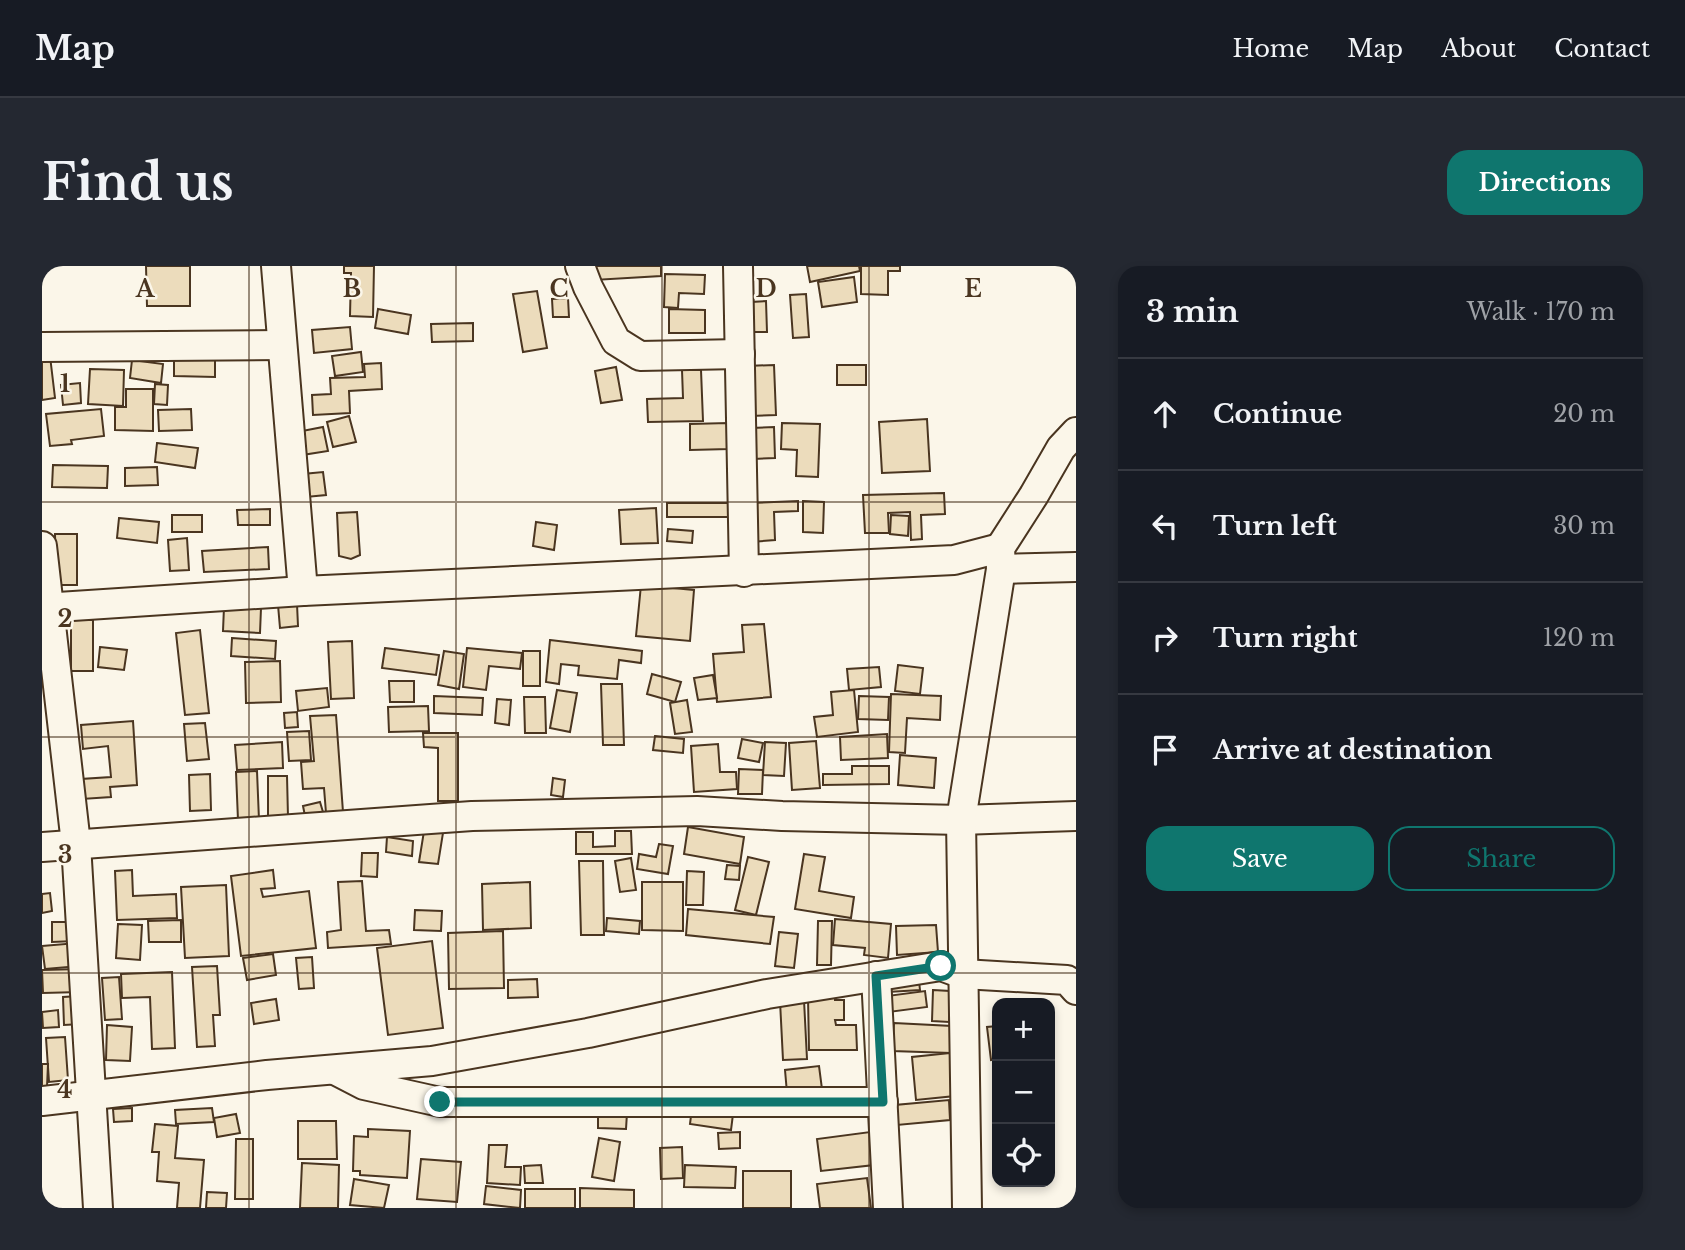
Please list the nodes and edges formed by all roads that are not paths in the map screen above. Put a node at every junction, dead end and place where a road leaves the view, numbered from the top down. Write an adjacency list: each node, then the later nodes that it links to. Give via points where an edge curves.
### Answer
1 (276, 266): 4 (street)
2 (580, 266): 6 (street, via 615,341 640,356)
3 (738, 266): 6 (street)
4 (282, 345): 5 (street); 12 (street)
5 (42, 347)
6 (740, 355): 11 (street)
7 (1076, 432): 9 (street, via 1061,448)
8 (42, 546): 13 (street)
9 (1000, 558): 10 (street); 11 (street); 15 (street)
10 (1076, 567)
11 (744, 572): 12 (street)
12 (303, 591): 13 (street)
13 (45, 608): 16 (street)
14 (1076, 816): 15 (street)
15 (961, 820): 16 (street, via 697,811 472,816); 18 (street)
16 (76, 844): 17 (street); 22 (street)
17 (42, 847)
18 (963, 974): 19 (street, via 941,966); 20 (street, via 1067,980); 27 (street)
19 (876, 976): 21 (street, via 767,993 588,1033 432,1061); 24 (street)
20 (1076, 990)
21 (335, 1070): 22 (street); 24 (street, via 364,1086 440,1102)
22 (90, 1097): 23 (street); 25 (street)
23 (42, 1101)
24 (883, 1102): 26 (street)
25 (98, 1208)
26 (888, 1208)
27 (967, 1208)

